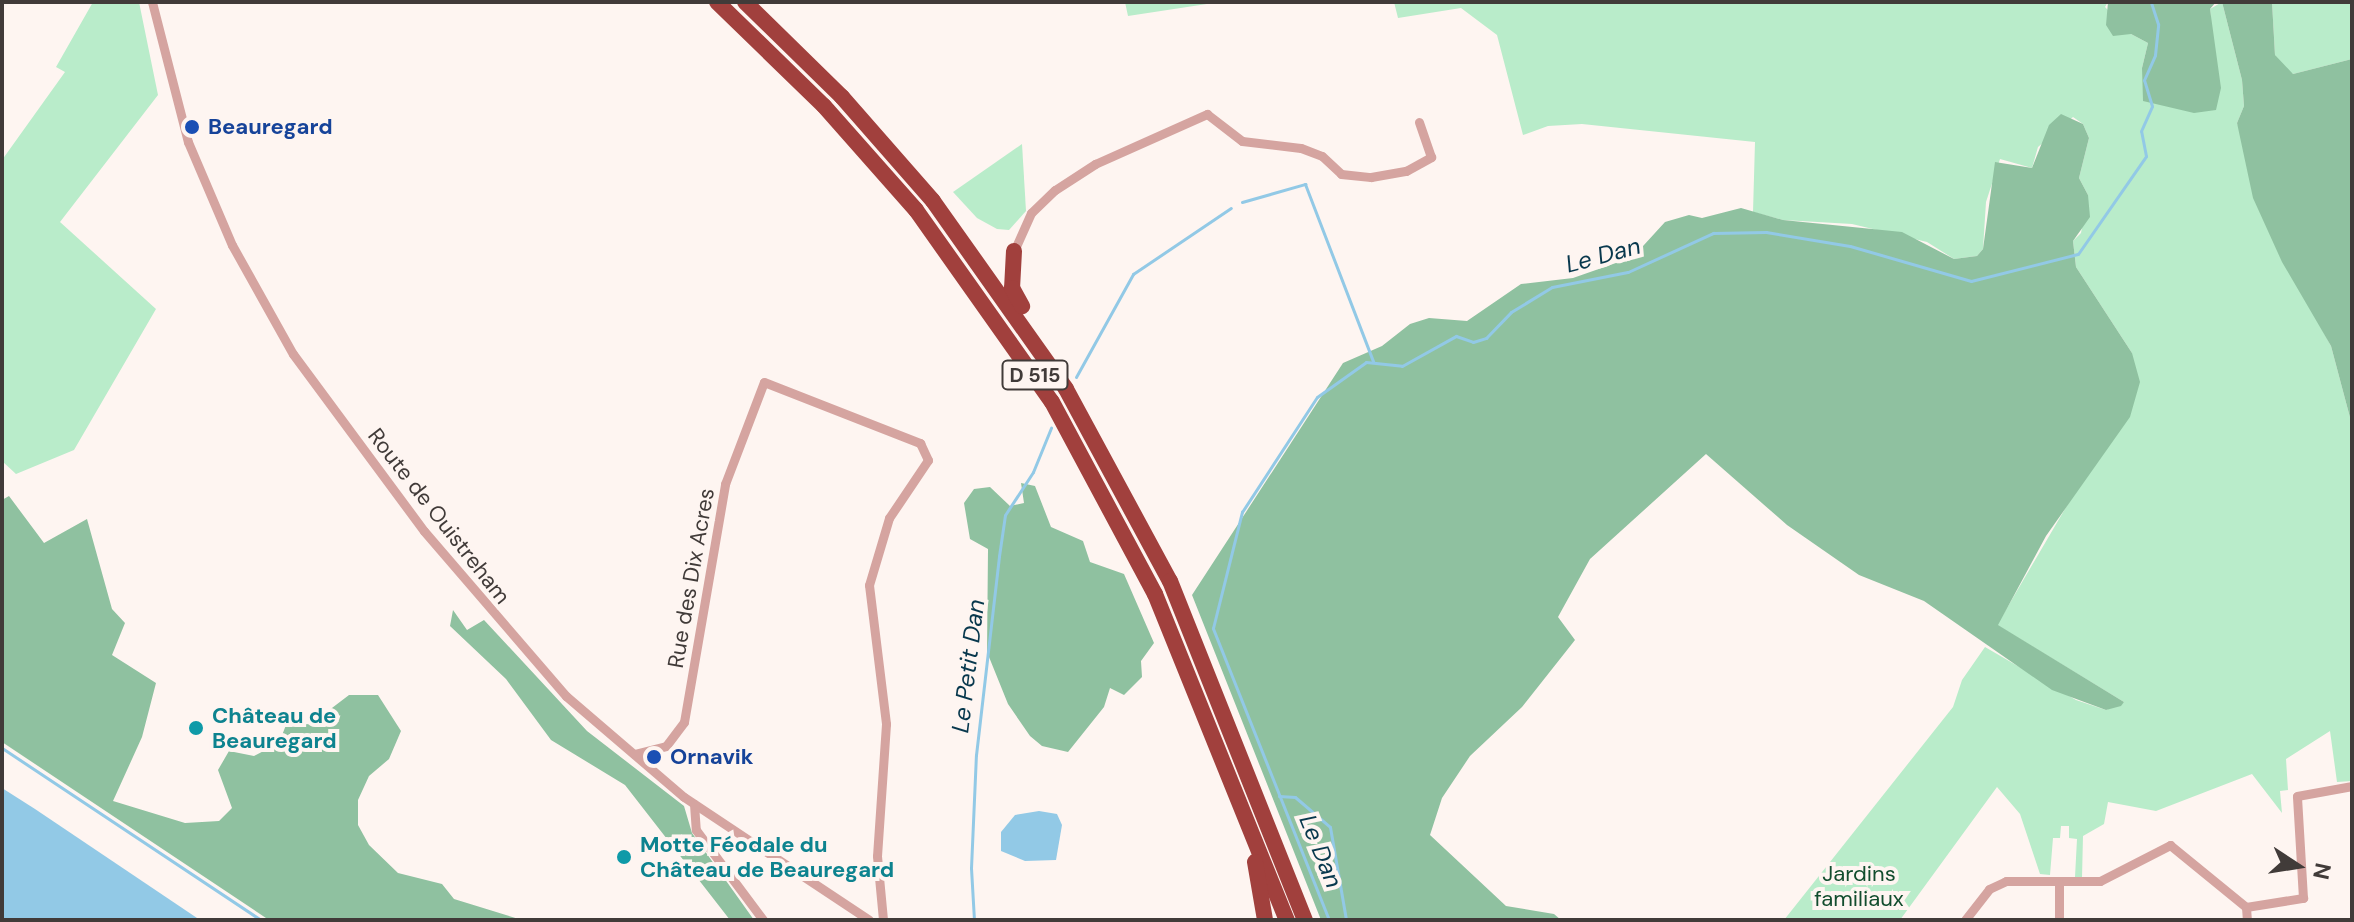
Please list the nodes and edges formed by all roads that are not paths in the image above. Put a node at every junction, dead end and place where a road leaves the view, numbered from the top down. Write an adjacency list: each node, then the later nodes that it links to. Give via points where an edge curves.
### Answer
1 (152, 2): 8 (street, Route de Ouistreham, via 199,172 232,245 293,354 424,531 529,657)
2 (717, 2): 11 (highway, D 515, via 879,166 958,264 1030,368 1128,538)
3 (745, 2): 5 (highway, D 515, via 842,97)
4 (1419, 122): 6 (street, via 1431,157 1406,171 1371,177 1341,174 1322,156 1301,148 1242,141 1207,114 1095,164 1055,190 1031,213)
5 (972, 250): 6 (highway, via 998,263); 7 (highway, D 515)
6 (1014, 251): 7 (highway, via 1012,284)
7 (1023, 323): 19 (highway, D 515, via 1107,457 1170,581)
8 (634, 754): 10 (street, Route de Ouistreham); 16 (street, Rue des Dix Acres, via 666,746 684,722 725,484 764,382 927,450 928,460 889,518 869,585 886,724 877,856)
9 (2352, 786): 13 (street, via 2297,796 2303,898)
10 (694, 804): 14 (street, via 696,830); 15 (street, Route de Ouistreham)
11 (1246, 818): 17 (highway); 18 (highway, D 515)
12 (2059, 883): 13 (street, via 2109,879 2170,845); 20 (street, via 2022,879 1997,884); 21 (street)
13 (2246, 907): 22 (street)
14 (763, 920)
15 (869, 920)
16 (883, 920)
17 (1265, 920)
18 (1287, 920)
19 (1305, 920)
20 (1965, 920)
21 (2059, 920)
22 (2247, 920)

